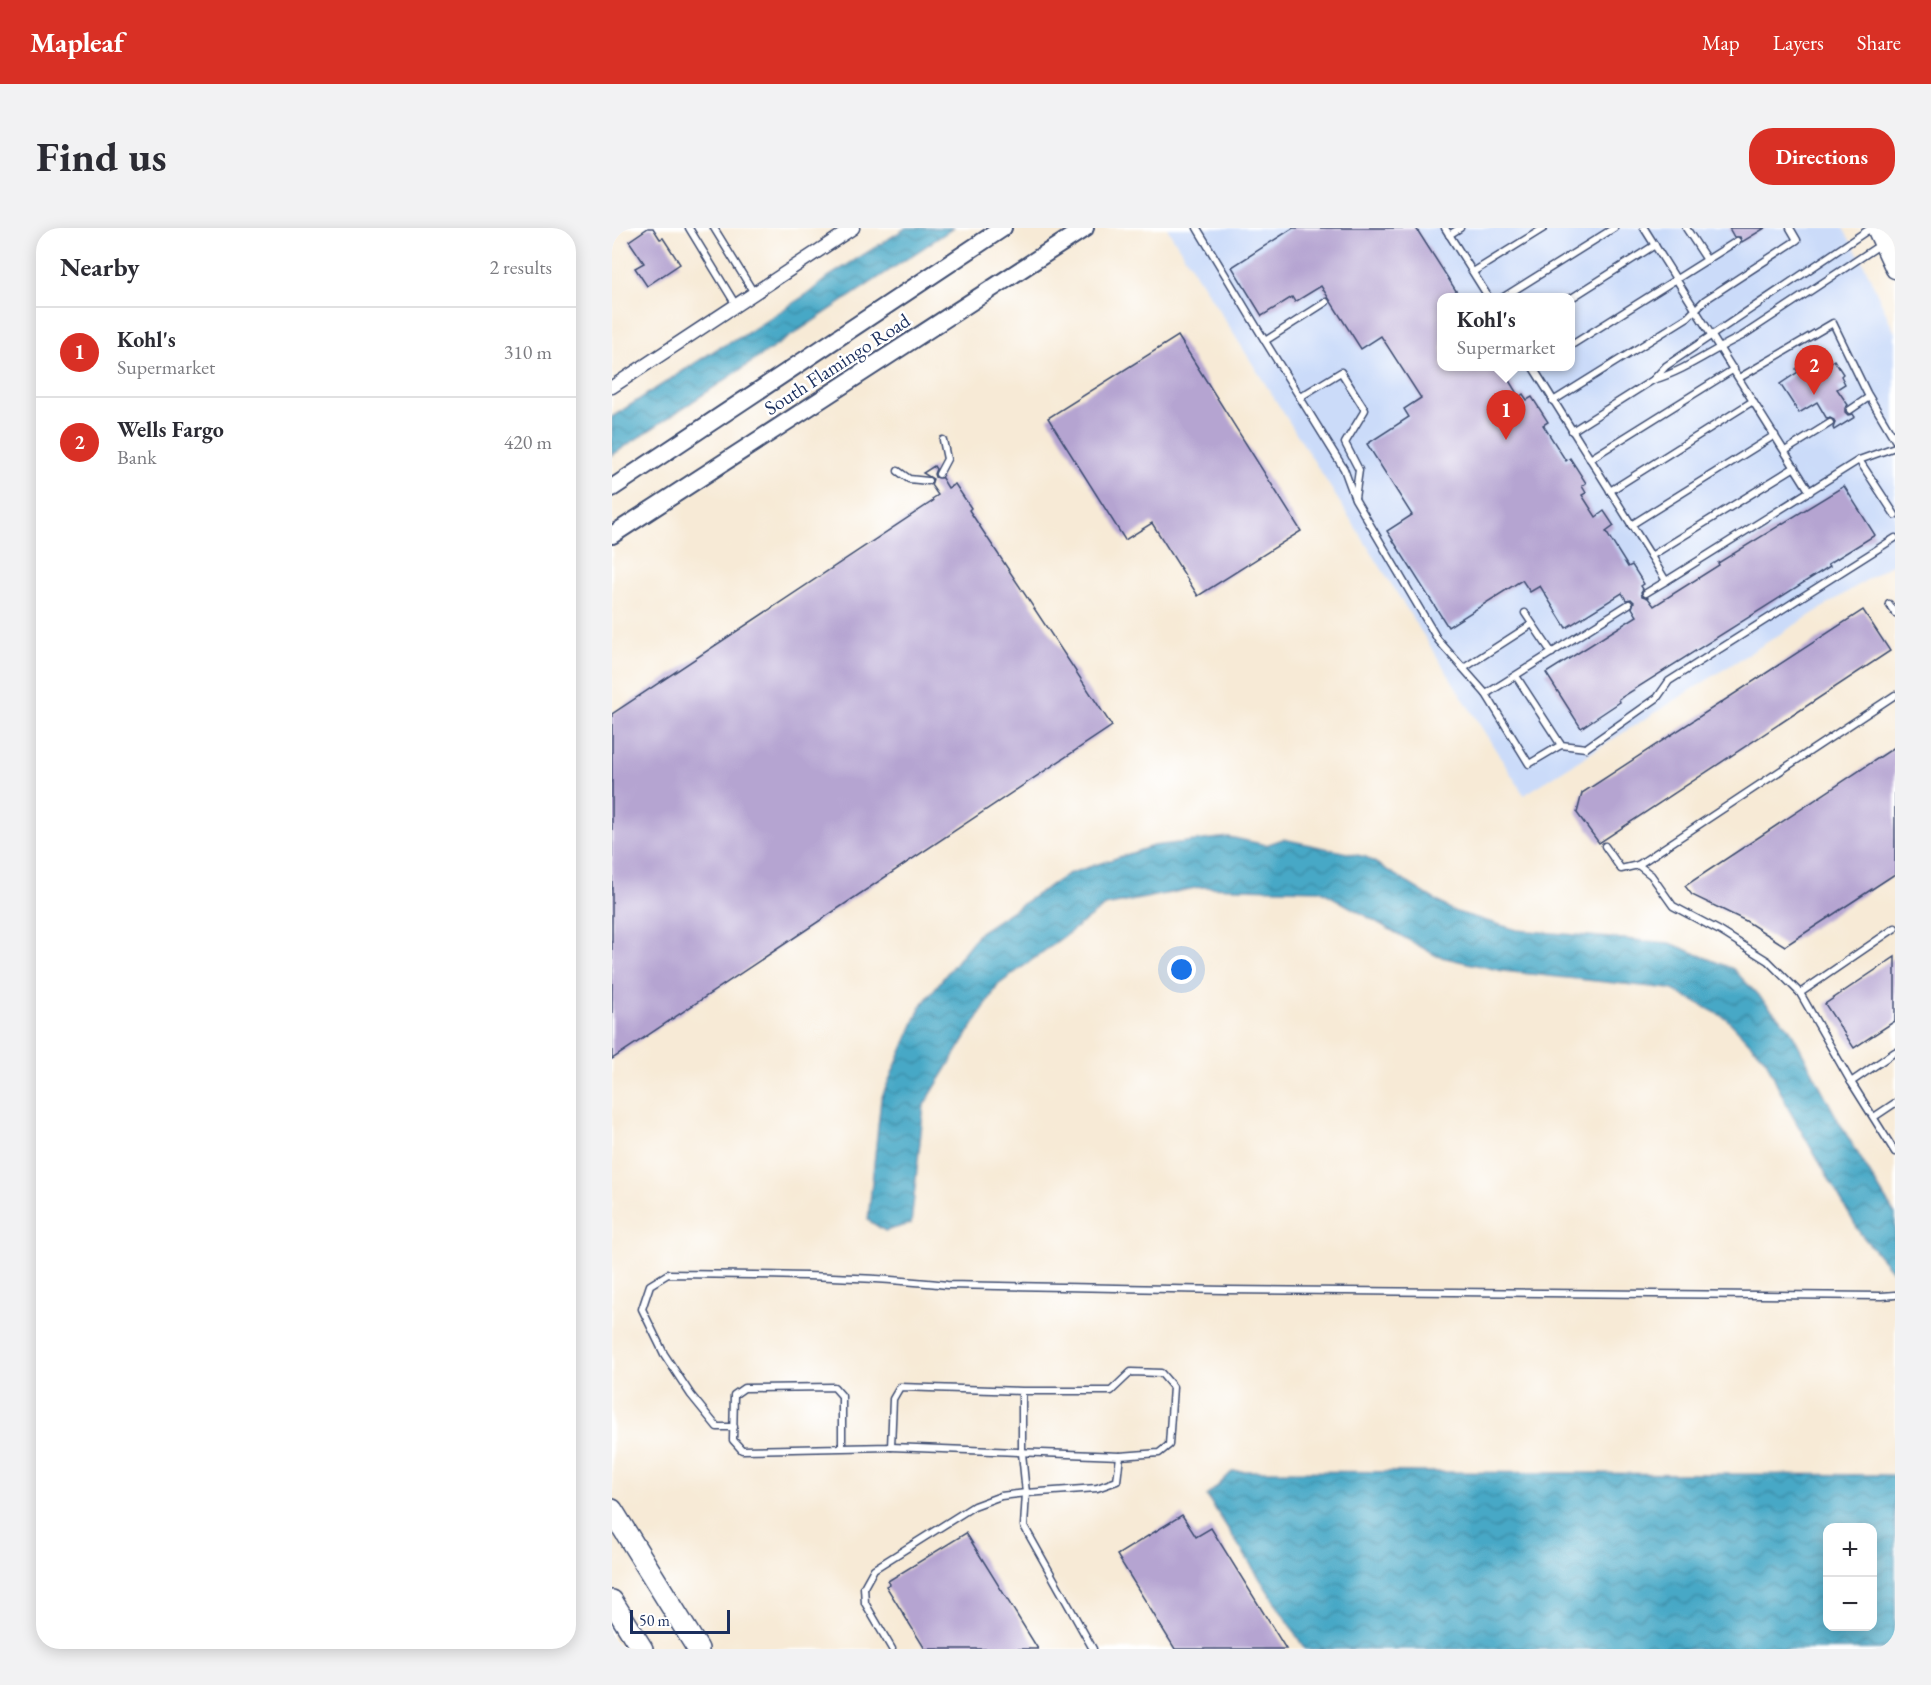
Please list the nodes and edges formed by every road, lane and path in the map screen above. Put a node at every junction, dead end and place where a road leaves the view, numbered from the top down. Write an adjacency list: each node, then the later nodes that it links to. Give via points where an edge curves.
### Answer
1 (689, 228): 28 (lane)
2 (714, 228): 23 (lane)
3 (853, 228): 23 (street)
4 (1004, 228): 57 (main road, South Flamingo Road)
5 (1085, 228): 63 (main road, South Flamingo Road)
6 (1197, 228): 31 (lane)
7 (1444, 228): 15 (lane)
8 (1460, 228): 15 (lane)
9 (1544, 228): 21 (lane)
10 (1614, 228): 25 (lane)
11 (1644, 228): 18 (lane)
12 (1686, 228): 19 (lane)
13 (1790, 228): 29 (lane, via 1797,240)
14 (1871, 228): 30 (lane)
15 (1449, 235): 21 (lane)
16 (1884, 235): 20 (main road); 33 (lane, via 1742,336)
17 (1737, 241): 19 (lane)
18 (1655, 245): 22 (lane); 26 (lane)
19 (1707, 260): 22 (lane)
20 (1895, 269)
21 (1473, 272): 24 (lane)
22 (1677, 280): 29 (lane); 32 (lane)
23 (755, 293): 28 (street)
24 (1486, 293)
25 (1508, 293)
26 (1575, 296)
27 (1326, 302): 31 (lane)
28 (736, 305): 38 (street)
29 (1696, 309): 30 (lane); 41 (lane)
30 (1712, 335): 33 (lane); 37 (lane, via 1666,366)
31 (1265, 341): 39 (lane)
32 (1575, 343)
33 (1720, 347): 34 (lane); 37 (lane, via 1672,375)
34 (1734, 369): 36 (lane); 51 (lane)
35 (1537, 371): 41 (lane)
36 (1739, 378): 40 (lane, via 1833,323); 42 (lane)
37 (1653, 380): 45 (lane)
38 (612, 387)
39 (1300, 397): 60 (lane, via 1344,468); 60 (lane, via 1341,372 1365,410 1345,443 1359,470)
40 (1869, 397): 43 (lane); 47 (lane)
41 (1553, 401): 45 (lane)
42 (1753, 401): 46 (lane); 58 (lane)
43 (1850, 410)
44 (1830, 423): 50 (lane)
45 (1572, 430): 51 (lane)
46 (1775, 435): 50 (lane); 62 (lane)
47 (1895, 440)
48 (943, 441): 55 (lane, via 946,459)
49 (1895, 447): 52 (lane)
50 (1785, 451): 53 (lane)
51 (1590, 459): 58 (lane)
52 (1859, 460): 59 (lane); 61 (lane)
53 (1795, 466): 59 (lane); 65 (lane)
54 (897, 471): 56 (lane, via 909,479)
55 (939, 474)
56 (928, 480)
57 (612, 488)
58 (1610, 491): 62 (lane)
59 (1810, 492): 66 (lane)
60 (1354, 499): 74 (lane, via 1438,640)
61 (1895, 515)
62 (1631, 525): 65 (lane)
63 (612, 535)
64 (1895, 538): 78 (lane, via 1669,681 1657,698 1586,748)
65 (1651, 556): 66 (lane)
66 (1666, 581): 67 (lane)
67 (1646, 593)
68 (1629, 604): 73 (lane)
69 (1889, 604): 71 (lane)
70 (1525, 613): 72 (lane)
71 (1895, 613)
72 (1532, 624): 73 (lane); 74 (lane)
73 (1552, 653): 75 (lane)
74 (1464, 668): 76 (lane)
75 (1516, 676): 76 (lane); 78 (lane)
76 (1486, 694): 78 (lane, via 1528,764)
77 (1895, 695): 80 (lane)
78 (1561, 745)
79 (1605, 846): 80 (lane, via 1621,869)
80 (1638, 865): 82 (lane, via 1651,875 1673,906 1768,961)
81 (1895, 928): 82 (lane)
82 (1800, 993): 84 (lane)
83 (1895, 1052): 84 (lane)
84 (1851, 1082): 86 (lane)
85 (1895, 1103): 86 (lane)
86 (1874, 1117): 87 (lane)
87 (1895, 1152)
88 (1895, 1295): 90 (lane, via 1225,1290 668,1274 650,1285 642,1309 664,1354 691,1395 717,1427)
89 (1022, 1391): 91 (lane, via 900,1387 894,1399); 93 (lane); 94 (lane, via 1111,1391 1131,1372 1161,1373 1173,1387 1169,1445 1159,1453)
90 (734, 1427): 92 (lane, via 734,1440 742,1450); 92 (lane, via 734,1395 744,1388 834,1387 842,1396)
91 (891, 1447): 92 (lane); 93 (lane)
92 (842, 1448)
93 (1022, 1453): 94 (lane); 95 (lane)
94 (1120, 1455): 95 (lane, via 1117,1481 1097,1488)
95 (1026, 1493): 100 (lane, via 1001,1496 974,1506 874,1569 864,1587 865,1603); 101 (lane, via 1024,1526)
96 (612, 1510): 99 (highway)
97 (612, 1601): 98 (highway)
98 (642, 1649)
99 (698, 1649)
100 (892, 1649)
101 (1093, 1649)

